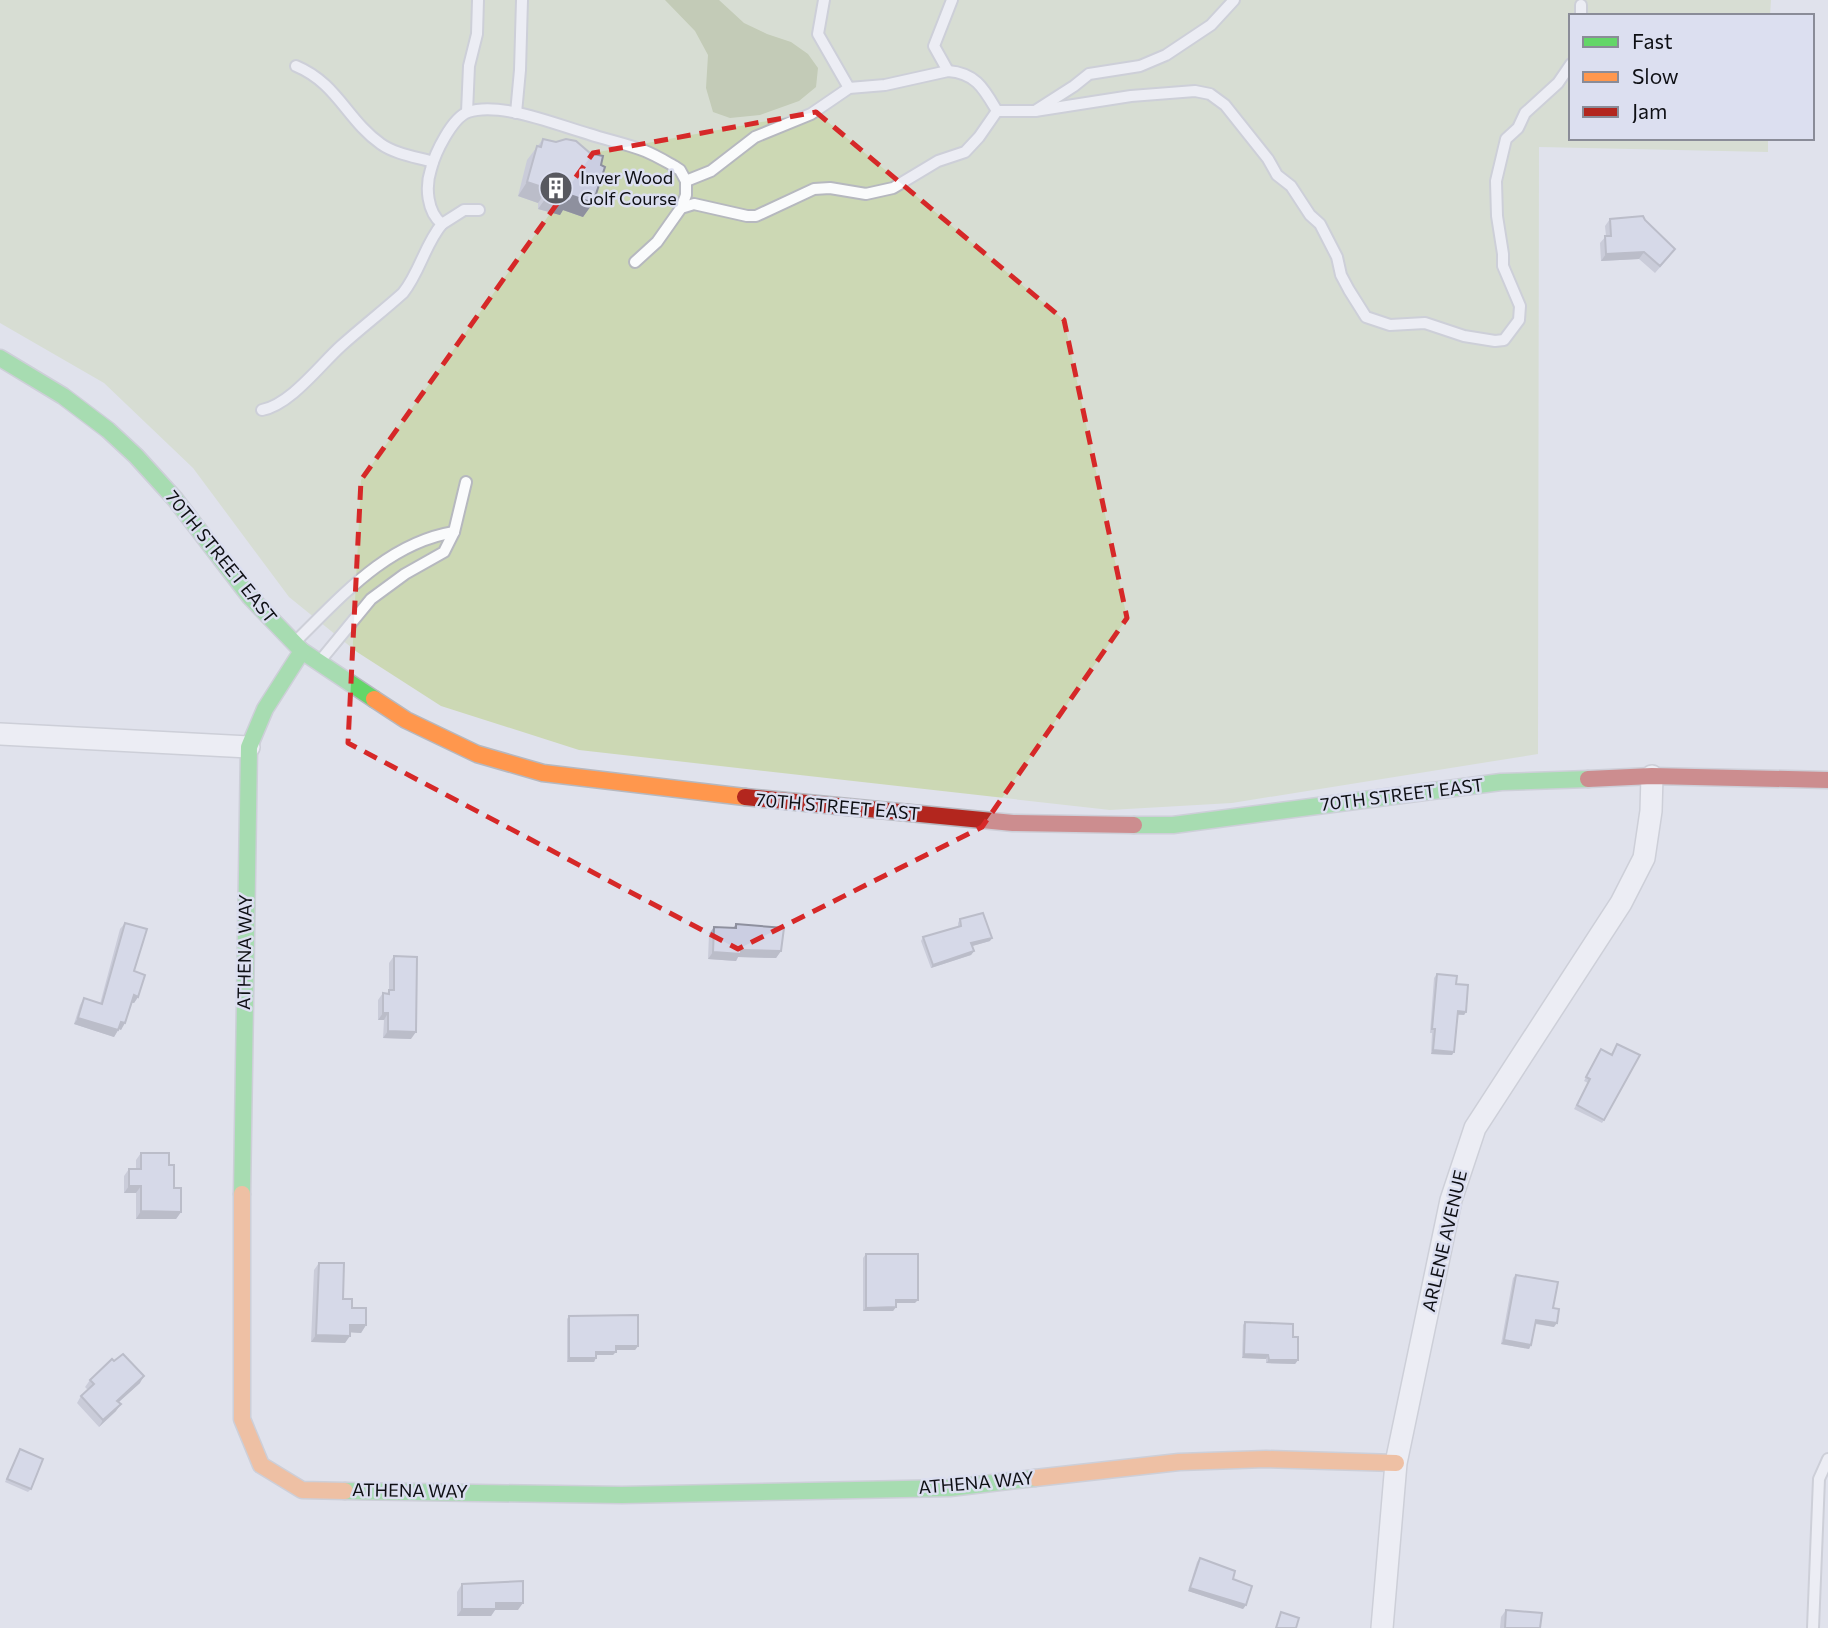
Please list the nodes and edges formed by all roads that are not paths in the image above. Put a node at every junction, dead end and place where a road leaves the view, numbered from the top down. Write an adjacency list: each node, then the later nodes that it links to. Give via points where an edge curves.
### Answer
1 (478, 0): 12 (lane)
2 (522, 0): 13 (lane)
3 (824, 0): 9 (lane, via 818,34)
4 (952, 0): 8 (lane, via 934,46)
5 (1234, 0): 11 (lane, via 1211,25 1166,55 1140,66 1088,74)
6 (296, 66): 14 (lane, via 330,88 380,144)
7 (1569, 67): 11 (lane, via 1506,139 1496,181 1497,216 1503,266 1520,306 1519,320 1504,340 1495,341 1425,323 1390,325 1366,317 1320,224 1225,105 1210,94 1131,96)
8 (948, 71): 9 (lane); 10 (lane, via 975,79)
9 (849, 89): 15 (lane, via 811,114 755,137 711,171)
10 (997, 111): 11 (lane); 16 (lane, via 965,152 938,161 883,192 814,190 756,216 694,204)
11 (1035, 111)
12 (467, 112): 13 (lane); 14 (lane, via 451,129)
13 (516, 113): 15 (lane, via 647,152 680,170)
14 (433, 162): 18 (lane, via 428,192 433,213)
15 (686, 181): 16 (lane)
16 (681, 208): 19 (lane, via 657,242)
17 (479, 210): 18 (lane, via 464,210)
18 (442, 224): 21 (lane, via 403,293 303,384)
19 (635, 261)
20 (0, 358): 24 (main road, 70TH STREET EAST, via 63,396 136,456 250,597)
21 (262, 410)
22 (466, 482): 23 (lane)
23 (454, 532): 24 (lane, via 410,546 377,567 340,598); 25 (lane, via 444,552 371,600)
24 (298, 648): 25 (main road, 70TH STREET EAST); 27 (main road, ATHENA WAY, via 256,724)
25 (319, 664): 28 (main road, 70TH STREET EAST, via 407,720 477,754 543,773 1013,823 1173,825 1501,782)
26 (0, 734): 27 (street)
27 (249, 747): 31 (main road, ATHENA WAY, via 242,1419 261,1465 302,1490 622,1495 950,1488 1179,1462)
28 (1652, 776): 29 (main road, 70TH STREET EAST); 31 (street, ARLENE AVENUE, via 1644,858 1621,903 1475,1128 1451,1200)
29 (1828, 780)
30 (1828, 1459): 33 (lane, via 1819,1479)
31 (1396, 1463): 32 (street, ARLENE AVENUE)
32 (1382, 1628)
33 (1813, 1628)

